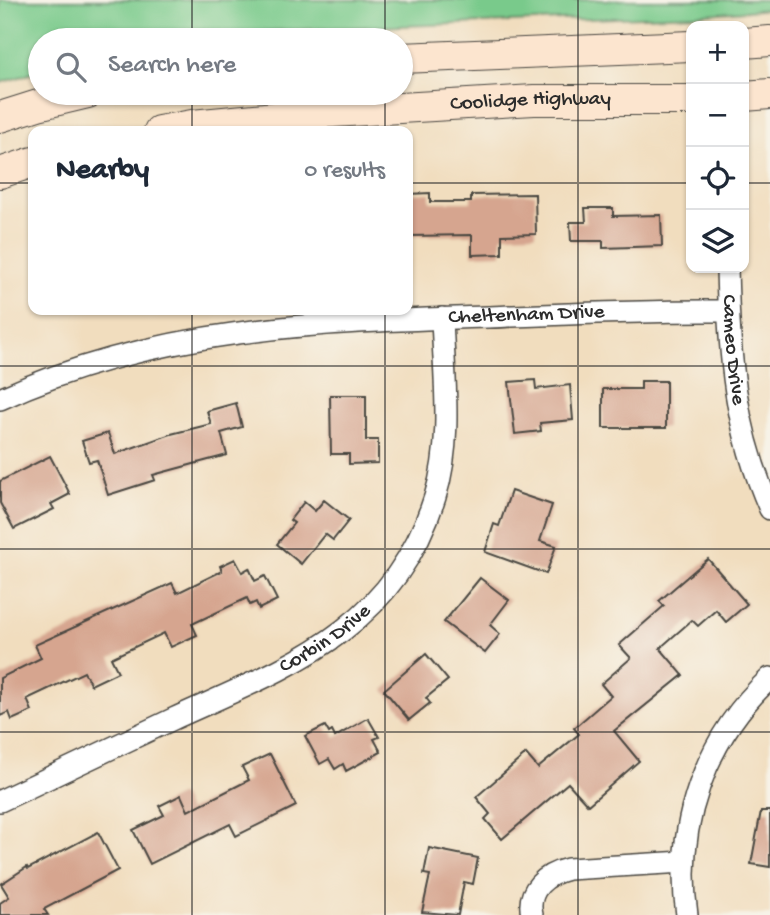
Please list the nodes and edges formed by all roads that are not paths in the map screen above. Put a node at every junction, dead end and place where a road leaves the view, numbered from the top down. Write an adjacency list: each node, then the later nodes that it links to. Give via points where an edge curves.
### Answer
1 (770, 41): 2 (main road)
2 (749, 43)
3 (686, 46): 4 (main road)
4 (413, 58)
5 (770, 94): 6 (main road)
6 (749, 96)
7 (686, 100): 10 (main road, Coolidge Highway, via 534,100 316,113)
8 (38, 105): 9 (main road)
9 (0, 117)
10 (192, 126)
11 (28, 164): 12 (main road)
12 (0, 173)
13 (727, 273): 14 (street, Cameo Drive)
14 (728, 310): 15 (street, Cheltenham Drive); 17 (street, Cameo Drive, via 738,415)
15 (442, 318): 16 (street, Cheltenham Drive, via 284,326 203,337 82,366); 19 (street, Corbin Drive, via 446,435 440,476 415,545 384,592 321,648)
16 (0, 399)
17 (770, 509)
18 (770, 678): 20 (street, via 713,752 689,817)
19 (0, 801)
20 (684, 862): 21 (street, via 552,873 534,892); 22 (street)
21 (532, 915)
22 (687, 915)

